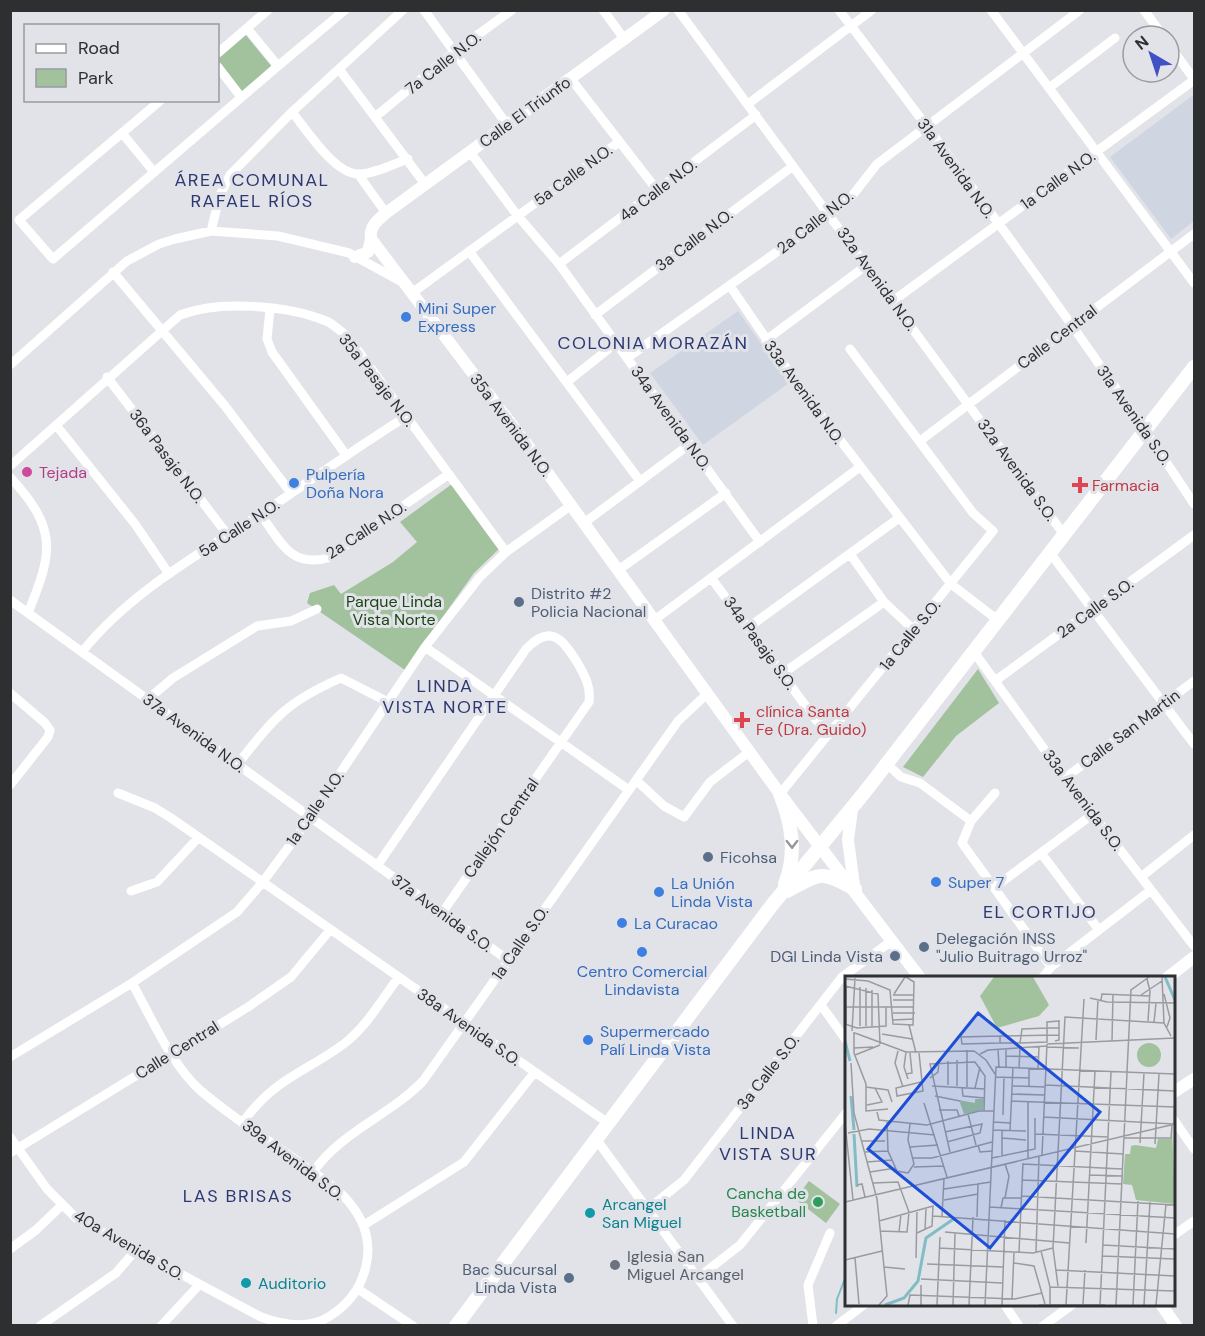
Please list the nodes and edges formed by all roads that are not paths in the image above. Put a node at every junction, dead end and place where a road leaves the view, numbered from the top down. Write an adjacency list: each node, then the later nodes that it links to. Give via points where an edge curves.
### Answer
1 (268, 10): 16 (street)
2 (345, 10): 23 (street)
3 (403, 10): 25 (street)
4 (424, 10): 20 (street)
5 (512, 10): 20 (street, 7a Calle N.O.)
6 (603, 10): 18 (street)
7 (664, 10): 18 (main road, Calle El Triunfo)
8 (678, 10): 31 (street, 32a Avenida N.O.)
9 (839, 10): 15 (street, 31a Avenida N.O.)
10 (872, 10): 15 (street)
11 (992, 10): 21 (street)
12 (1080, 10): 21 (street, 2a Calle N.O.)
13 (1144, 10): 14 (street)
14 (1154, 24)
15 (851, 26): 31 (street); 36 (street, 31a Avenida N.O.)
16 (247, 28): 19 (street); 23 (street)
17 (1115, 38): 28 (street)
18 (625, 40): 27 (main road, Calle El Triunfo)
19 (219, 52)
20 (454, 52): 34 (street, 7a Calle N.O.); 35 (street)
21 (1023, 53): 28 (street); 36 (street, 2a Calle N.O.)
22 (1181, 61): 26 (street)
23 (278, 66): 29 (street)
24 (219, 69): 29 (street)
25 (339, 69): 32 (street); 34 (street)
26 (1194, 79): 40 (street, 1a Calle N.O.)
27 (571, 80): 35 (main road, Calle El Triunfo); 38 (street)
28 (1049, 88): 40 (street)
29 (241, 97): 43 (street)
30 (159, 102): 37 (street)
31 (748, 104): 33 (street, 32a Avenida N.O.)
32 (292, 112): 44 (street, via 333,162); 51 (street, via 230,176 220,195)
33 (756, 115): 42 (street, 32a Avenida N.O.); 46 (street, 4a Calle N.O.)
34 (375, 117): 41 (street)
35 (508, 126): 39 (main road, Calle El Triunfo)
36 (926, 126): 49 (street, 2a Calle N.O., via 877,164 852,196); 50 (street, 31a Avenida N.O.)
37 (122, 133): 43 (street); 43 (street, via 19,220 53,259)
38 (619, 142): 46 (street); 48 (street, 5a Calle N.O.)
39 (470, 152): 45 (main road, Calle El Triunfo); 48 (street, 34a Avenida N.O.)
40 (1096, 152): 50 (street, 1a Calle N.O.); 55 (street)
41 (408, 159): 44 (street); 45 (street)
42 (793, 166): 49 (street, 32a Avenida N.O.); 65 (street, 3a Calle N.O.)
43 (154, 172)
44 (358, 174): 47 (street)
45 (425, 184): 47 (main road, Calle El Triunfo)
46 (657, 190): 57 (street, 4a Calle N.O.)
47 (386, 213): 52 (main road, Calle El Triunfo)
48 (517, 215): 54 (street, 5a Calle N.O.); 57 (street, 34a Avenida N.O.)
49 (830, 215): 58 (street, 32a Avenida N.O.); 61 (street, 2a Calle N.O.)
50 (997, 224): 63 (street, 1a Calle N.O.); 66 (street, 31a Avenida N.O.)
51 (211, 231): 56 (street, via 278,237); 59 (street, via 159,244)
52 (371, 234): 56 (main road, Calle El Triunfo, via 368,252); 62 (main road, 35a Avenida N.O.)
53 (1194, 234): 55 (street, Calle Central)
54 (469, 251): 62 (street, 5a Calle N.O.); 75 (street)
55 (1171, 252): 60 (street); 66 (street, Calle Central)
56 (355, 257): 62 (street)
57 (559, 264): 65 (street, 34a Avenida N.O.)
58 (867, 265): 63 (street, 32a Avenida N.O.); 68 (street)
59 (113, 272): 67 (street); 72 (street)
60 (1194, 283)
61 (730, 286): 68 (street, 33a Avenida N.O.); 71 (street, 2a Calle N.O.)
62 (408, 288): 91 (main road, 35a Avenida N.O.)
63 (893, 301): 76 (street, 32a Avenida N.O.)
64 (270, 309): 67 (street, 35a Pasaje N.O., via 198,308 180,315); 77 (street, 35a Pasaje N.O., via 305,313 329,322 348,337); 82 (street, via 267,339 272,352)
65 (596, 315): 69 (street, 34a Avenida N.O.)
66 (1071, 327): 76 (street, Calle Central); 79 (street, 31a Avenida S.O.)
67 (162, 329): 74 (street, 35a Pasaje N.O.); 88 (street)
68 (765, 340): 84 (street, 33a Avenida N.O.)
69 (616, 343): 71 (street, 34a Avenida N.O.); 75 (street)
70 (850, 349): 80 (street)
71 (627, 358): 81 (street, 34a Avenida N.O.)
72 (10, 365)
73 (1194, 367): 79 (main road)
74 (107, 377): 78 (street, 35a Pasaje N.O.); 95 (street, 36a Pasaje N.O.)
75 (567, 382): 87 (street)
76 (969, 404): 80 (street, Calle Central); 97 (street, 32a Avenida S.O.)
77 (407, 416): 82 (street, 5a Calle N.O.); 85 (street, 35a Pasaje N.O.)
78 (56, 425): 83 (street, 35a Pasaje N.O.); 103 (street, via 135,524)
79 (1146, 430): 90 (street, 31a Avenida S.O.); 97 (main road)
80 (920, 441): 105 (street, 1a Calle S.O., via 973,513 993,531)
81 (690, 444): 87 (street); 89 (street, 34a Avenida N.O.)
82 (346, 455): 88 (street, 5a Calle N.O.)
83 (10, 466)
84 (860, 467): 93 (street); 98 (street)
85 (449, 474): 92 (street, 2a Calle N.O., via 328,558 314,562 299,560); 99 (street, 35a Pasaje N.O.)
86 (10, 477): 110 (street, via 35,509 48,542 41,581)
87 (640, 481): 94 (street)
88 (291, 493): 92 (street, 5a Calle N.O.)
89 (726, 493): 98 (street, 34a Avenida N.O.); 102 (street)
90 (1194, 504)
91 (570, 506): 94 (main road, 35a Avenida N.O.); 99 (street, 1a Calle N.O.)
92 (260, 514): 95 (street, 5a Calle N.O.)
93 (898, 518): 100 (street); 105 (street)
94 (584, 524): 102 (main road, 35a Avenida N.O.)
95 (227, 534): 103 (street, 5a Calle N.O.)
96 (1194, 535): 109 (street, 2a Calle S.O.)
97 (1065, 536): 101 (main road)
98 (760, 542): 104 (street)
99 (506, 552): 115 (street, 1a Calle N.O., via 479,578)
100 (850, 554): 107 (street); 113 (street)
101 (1051, 554): 109 (street); 112 (main road)
102 (617, 570): 111 (main road, 35a Avenida N.O.)
103 (169, 574): 116 (street, 5a Calle N.O., via 122,608)
104 (712, 579): 111 (street); 113 (street, 34a Pasaje S.O.)
105 (951, 584): 112 (street); 114 (street, 1a Calle S.O.)
106 (10, 600): 110 (street, 37a Avenida N.O.)
107 (884, 602): 114 (street); 118 (street)
108 (317, 609): 124 (street, via 291,621 257,626 173,678)
109 (1093, 609): 119 (street, 2a Calle S.O.); 126 (street)
110 (27, 613): 116 (street, 37a Avenida N.O.)
111 (653, 621): 122 (main road, 35a Avenida N.O.)
112 (999, 621): 117 (main road)
113 (748, 627): 118 (street, 34a Pasaje S.O.)
114 (914, 630): 127 (street, 1a Calle S.O.)
115 (425, 647): 123 (street); 125 (street, 1a Calle N.O.)
116 (82, 652): 124 (street, 37a Avenida N.O.)
117 (974, 652): 119 (street, 33a Avenida S.O.); 131 (main road)
118 (782, 674): 127 (street, 34a Pasaje S.O.)
119 (995, 681): 133 (street, 33a Avenida S.O.)
120 (1194, 681): 126 (street, Calle San Martin)
121 (10, 693): 135 (street, via 50,730)
122 (707, 694): 130 (main road, 35a Avenida N.O.); 134 (street, 1a Calle S.O., via 678,721)
123 (493, 696): 128 (street); 128 (street, via 535,639 557,637 566,644 590,691 589,702); 148 (street)
124 (147, 700): 132 (street, 37a Avenida N.O.)
125 (388, 702): 132 (street, via 341,678 292,703 274,717); 142 (street, 1a Calle N.O.)
126 (1163, 703): 129 (street); 133 (street, Calle San Martin)
127 (831, 734): 139 (street, 1a Calle S.O.)
128 (561, 743): 136 (street); 156 (street, Callejón Central)
129 (1194, 744)
130 (749, 752): 134 (street, via 710,782 684,817 664,806); 139 (main road, 35a Avenida N.O.)
131 (887, 764): 140 (main road); 143 (street, via 901,777 920,783)
132 (237, 765): 142 (street, 37a Avenida N.O.)
133 (1065, 778): 141 (street, 33a Avenida S.O.)
134 (636, 780): 136 (street, 1a Calle S.O.)
135 (10, 785)
136 (629, 790): 162 (street, 1a Calle S.O.)
137 (117, 793): 145 (street, 38a Avenida S.O., via 155,808)
138 (995, 793): 143 (street)
139 (780, 794): 146 (main road); 155 (main road, one-way to 155, via 792,831 793,851)
140 (852, 809): 146 (main road); 152 (main road, via 848,848)
141 (1093, 814): 147 (street); 149 (street, 33a Avenida S.O.)
142 (310, 818): 148 (street, 37a Avenida N.O.); 150 (street, 1a Calle N.O.)
143 (971, 820): 151 (street, via 962,843)
144 (1194, 835): 149 (street)
145 (198, 838): 150 (street, 38a Avenida S.O.); 154 (street, via 157,882)
146 (822, 846): 152 (main road); 155 (main road)
147 (1041, 853): 151 (street); 158 (street)
148 (377, 866): 156 (street, 37a Avenida S.O.)
149 (1141, 877): 153 (street, 33a Avenida S.O.)
150 (262, 883): 157 (street, 38a Avenida S.O.); 168 (street, 1a Calle N.O., via 220,926)
151 (995, 887): 163 (street)
152 (855, 889): 155 (main road, via 823,874); 159 (main road)
153 (1151, 890): 158 (street); 160 (street, 33a Avenida S.O.)
154 (131, 891)
155 (780, 895): 179 (main road)
156 (442, 913): 162 (street, 37a Avenida S.O.)
157 (330, 930): 167 (street, 38a Avenida S.O.); 172 (street, Calle Central, via 291,977)
158 (1099, 930): 163 (street)
159 (893, 940): 164 (main road); 169 (street, 3a Calle S.O., via 842,977)
160 (1194, 946)
161 (1194, 957): 166 (main road)
162 (508, 960): 170 (street, 1a Calle S.O.)
163 (1051, 967): 165 (street)
164 (919, 976)
165 (1044, 976)
166 (1170, 976)
167 (399, 978): 170 (street, 38a Avenida S.O.); 178 (street, via 359,1031 284,1079 258,1100)
168 (132, 983): 172 (street, 39a Avenida S.O.); 173 (street, 1a Calle N.O.)
169 (821, 1005): 171 (street); 187 (street, 3a Calle S.O., via 684,1180)
170 (464, 1023): 174 (street, 38a Avenida S.O.); 185 (street, 1a Calle S.O., via 409,1095 345,1137)
171 (845, 1039)
172 (172, 1053): 178 (street, 39a Avenida S.O., via 199,1090); 184 (street, Calle Central)
173 (10, 1057)
174 (534, 1072): 179 (street, 38a Avenida S.O.); 189 (street, via 464,1162)
175 (1194, 1079): 176 (main road)
176 (1175, 1091)
177 (845, 1114): 194 (street, via 740,1245)
178 (243, 1122): 185 (street, 39a Avenida S.O.)
179 (608, 1123): 182 (main road)
180 (1175, 1123): 183 (street)
181 (10, 1137): 184 (street, 40a Avenida S.O.)
182 (596, 1139): 187 (street); 206 (main road)
183 (1194, 1149)
184 (14, 1151): 186 (street, 40a Avenida S.O.)
185 (313, 1172): 189 (street, 39a Avenida S.O., via 352,1205)
186 (62, 1205): 192 (street); 193 (street, 40a Avenida S.O., via 76,1218)
187 (648, 1209): 194 (street)
188 (1194, 1221): 191 (street)
189 (364, 1225): 196 (street, 39a Avenida S.O., via 368,1259)
190 (830, 1233): 208 (street, via 808,1285)
191 (1175, 1234)
192 (10, 1249)
193 (135, 1251): 195 (street, 40a Avenida S.O.); 202 (street, via 116,1273)
194 (699, 1277): 207 (street)
195 (199, 1285): 201 (street, 40a Avenida S.O.); 203 (street)
196 (358, 1289): 201 (street, via 344,1307 325,1319 304,1325 281,1325); 205 (street)
197 (864, 1306): 209 (street)
198 (1005, 1306): 210 (street)
199 (1072, 1306): 211 (street)
200 (1162, 1306): 212 (main road)
201 (261, 1317): 204 (street)
202 (40, 1326)
203 (161, 1326)
204 (254, 1326)
205 (413, 1326)
206 (456, 1326)
207 (733, 1326)
208 (813, 1326)
209 (836, 1326)
210 (1019, 1326)
211 (1043, 1326)
212 (1176, 1326)

